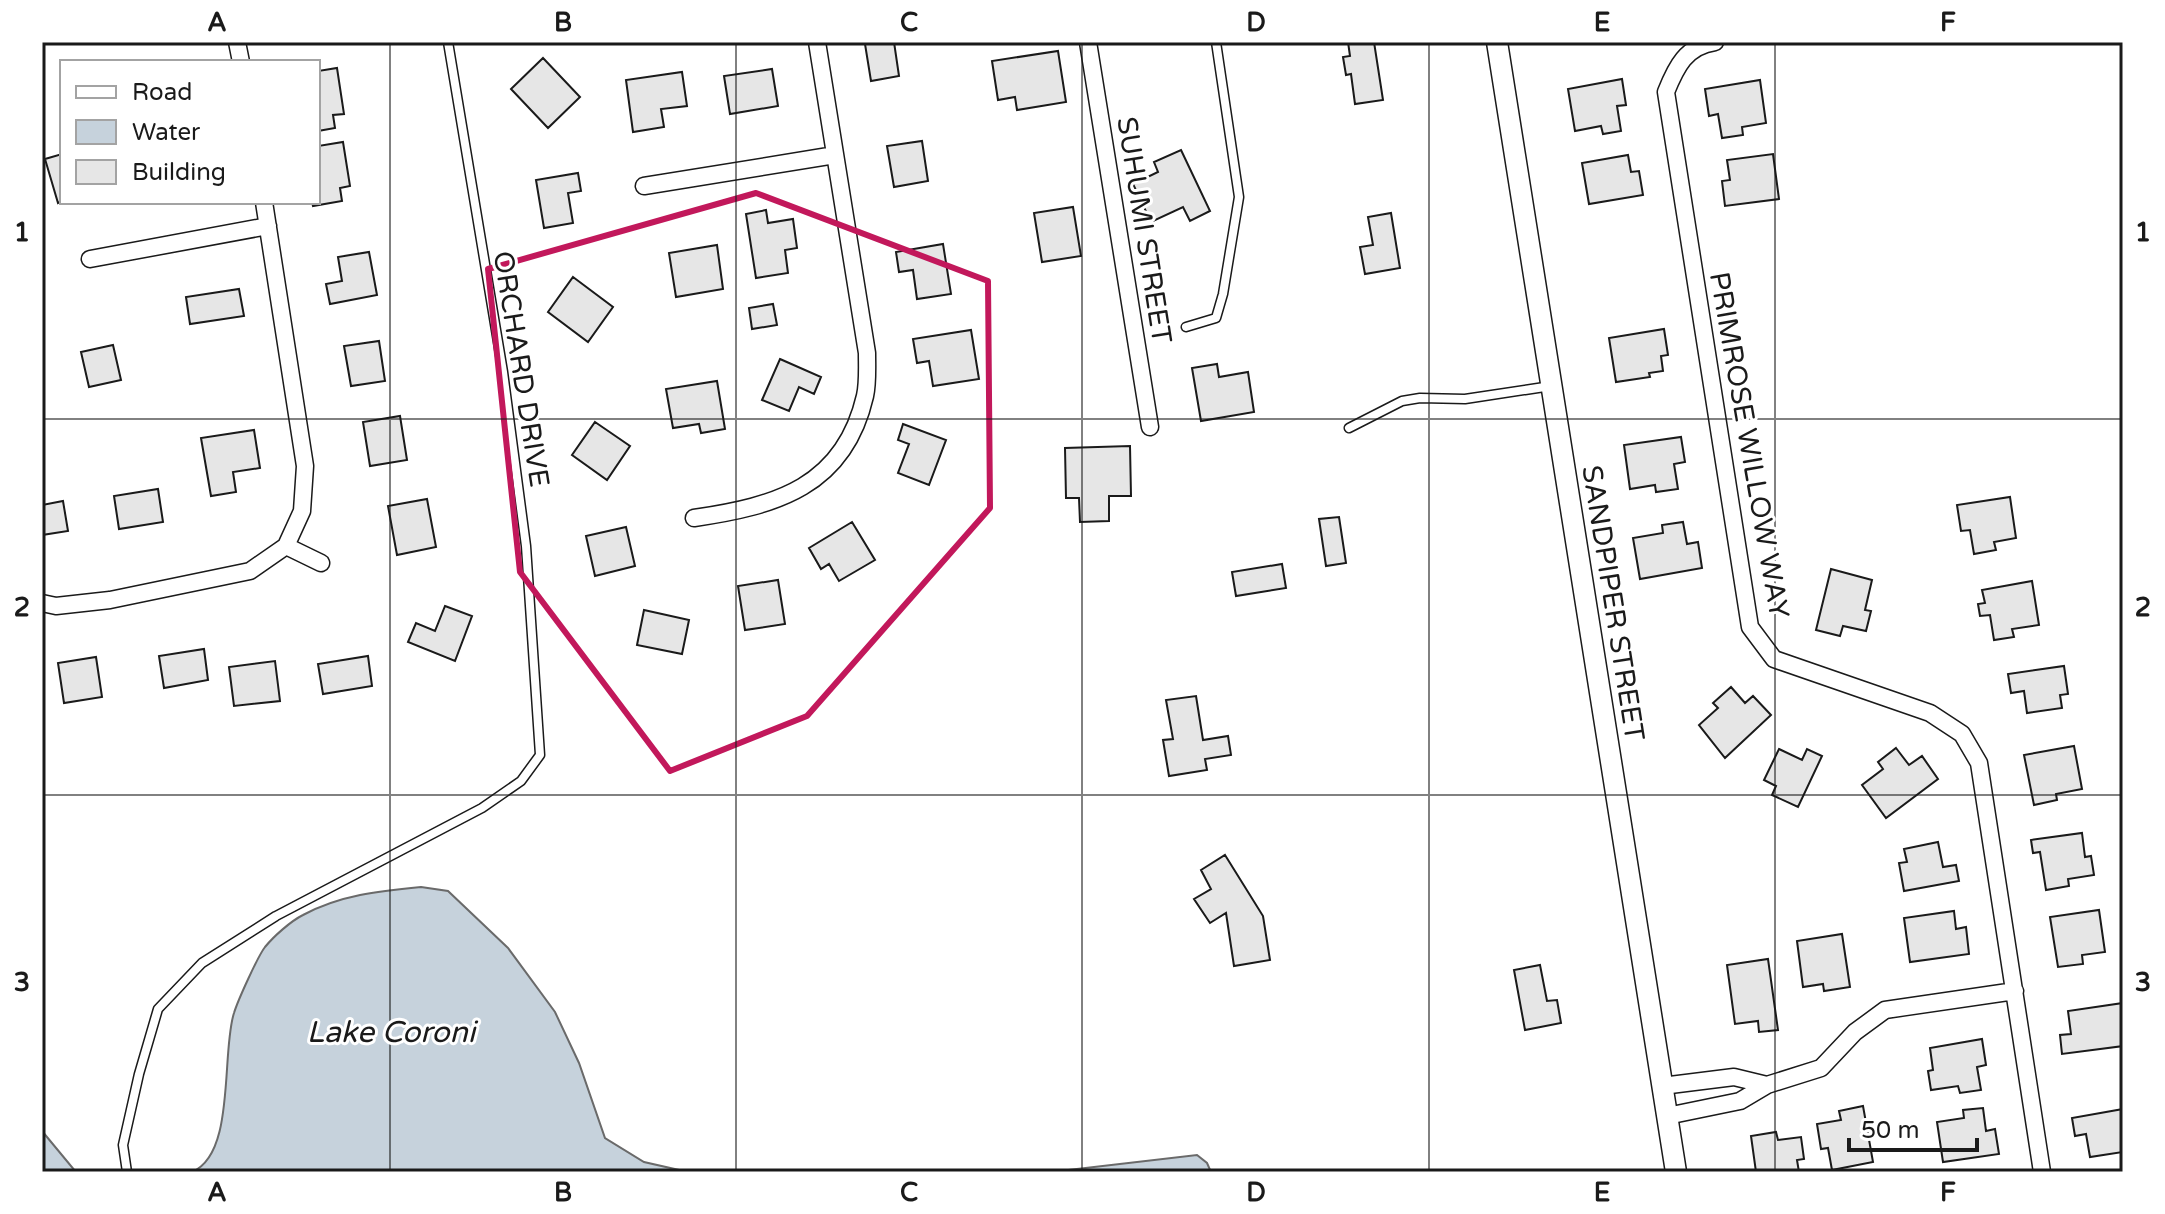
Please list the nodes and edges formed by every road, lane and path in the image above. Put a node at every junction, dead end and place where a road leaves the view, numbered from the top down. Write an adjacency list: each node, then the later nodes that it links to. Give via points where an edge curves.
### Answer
1 (448, 42): 24 (lane, ORCHARD DRIVE, via 526,546 540,755 521,781 482,808 276,916 202,963 158,1009 123,1145)
2 (817, 42): 7 (street)
3 (1088, 42): 14 (street, SUHUMI STREET)
4 (1216, 42): 12 (lane, via 1239,197 1216,318)
5 (1497, 42): 13 (street, SANDPIPER STREET)
6 (1715, 42): 20 (street, PRIMROSE WILLOW WAY, via 1701,44 1677,64 1666,92 1750,627 1774,659 1930,713 1962,734 1979,763)
7 (835, 155): 8 (street); 16 (street, via 867,353 866,394 853,433 804,487 772,503)
8 (644, 186)
9 (264, 204): 10 (street)
10 (268, 226): 11 (street); 17 (street, via 305,466 302,511)
11 (90, 259)
12 (1186, 327)
13 (1552, 386): 15 (lane, via 1465,399 1402,401); 22 (street, SANDPIPER STREET)
14 (1150, 427)
15 (1349, 428)
16 (694, 518)
17 (286, 546): 18 (street); 19 (street, via 250,571 110,600)
18 (321, 563)
19 (42, 603)
20 (2015, 991): 21 (street, via 1885,1010 1821,1068); 26 (street, PRIMROSE WILLOW WAY)
21 (1767, 1085): 22 (street, via 1734,1077); 23 (street, via 1740,1101)
22 (1662, 1086): 23 (street, SANDPIPER STREET)
23 (1667, 1116): 25 (street, SANDPIPER STREET)
24 (127, 1172)
25 (1676, 1172)
26 (2042, 1172)

